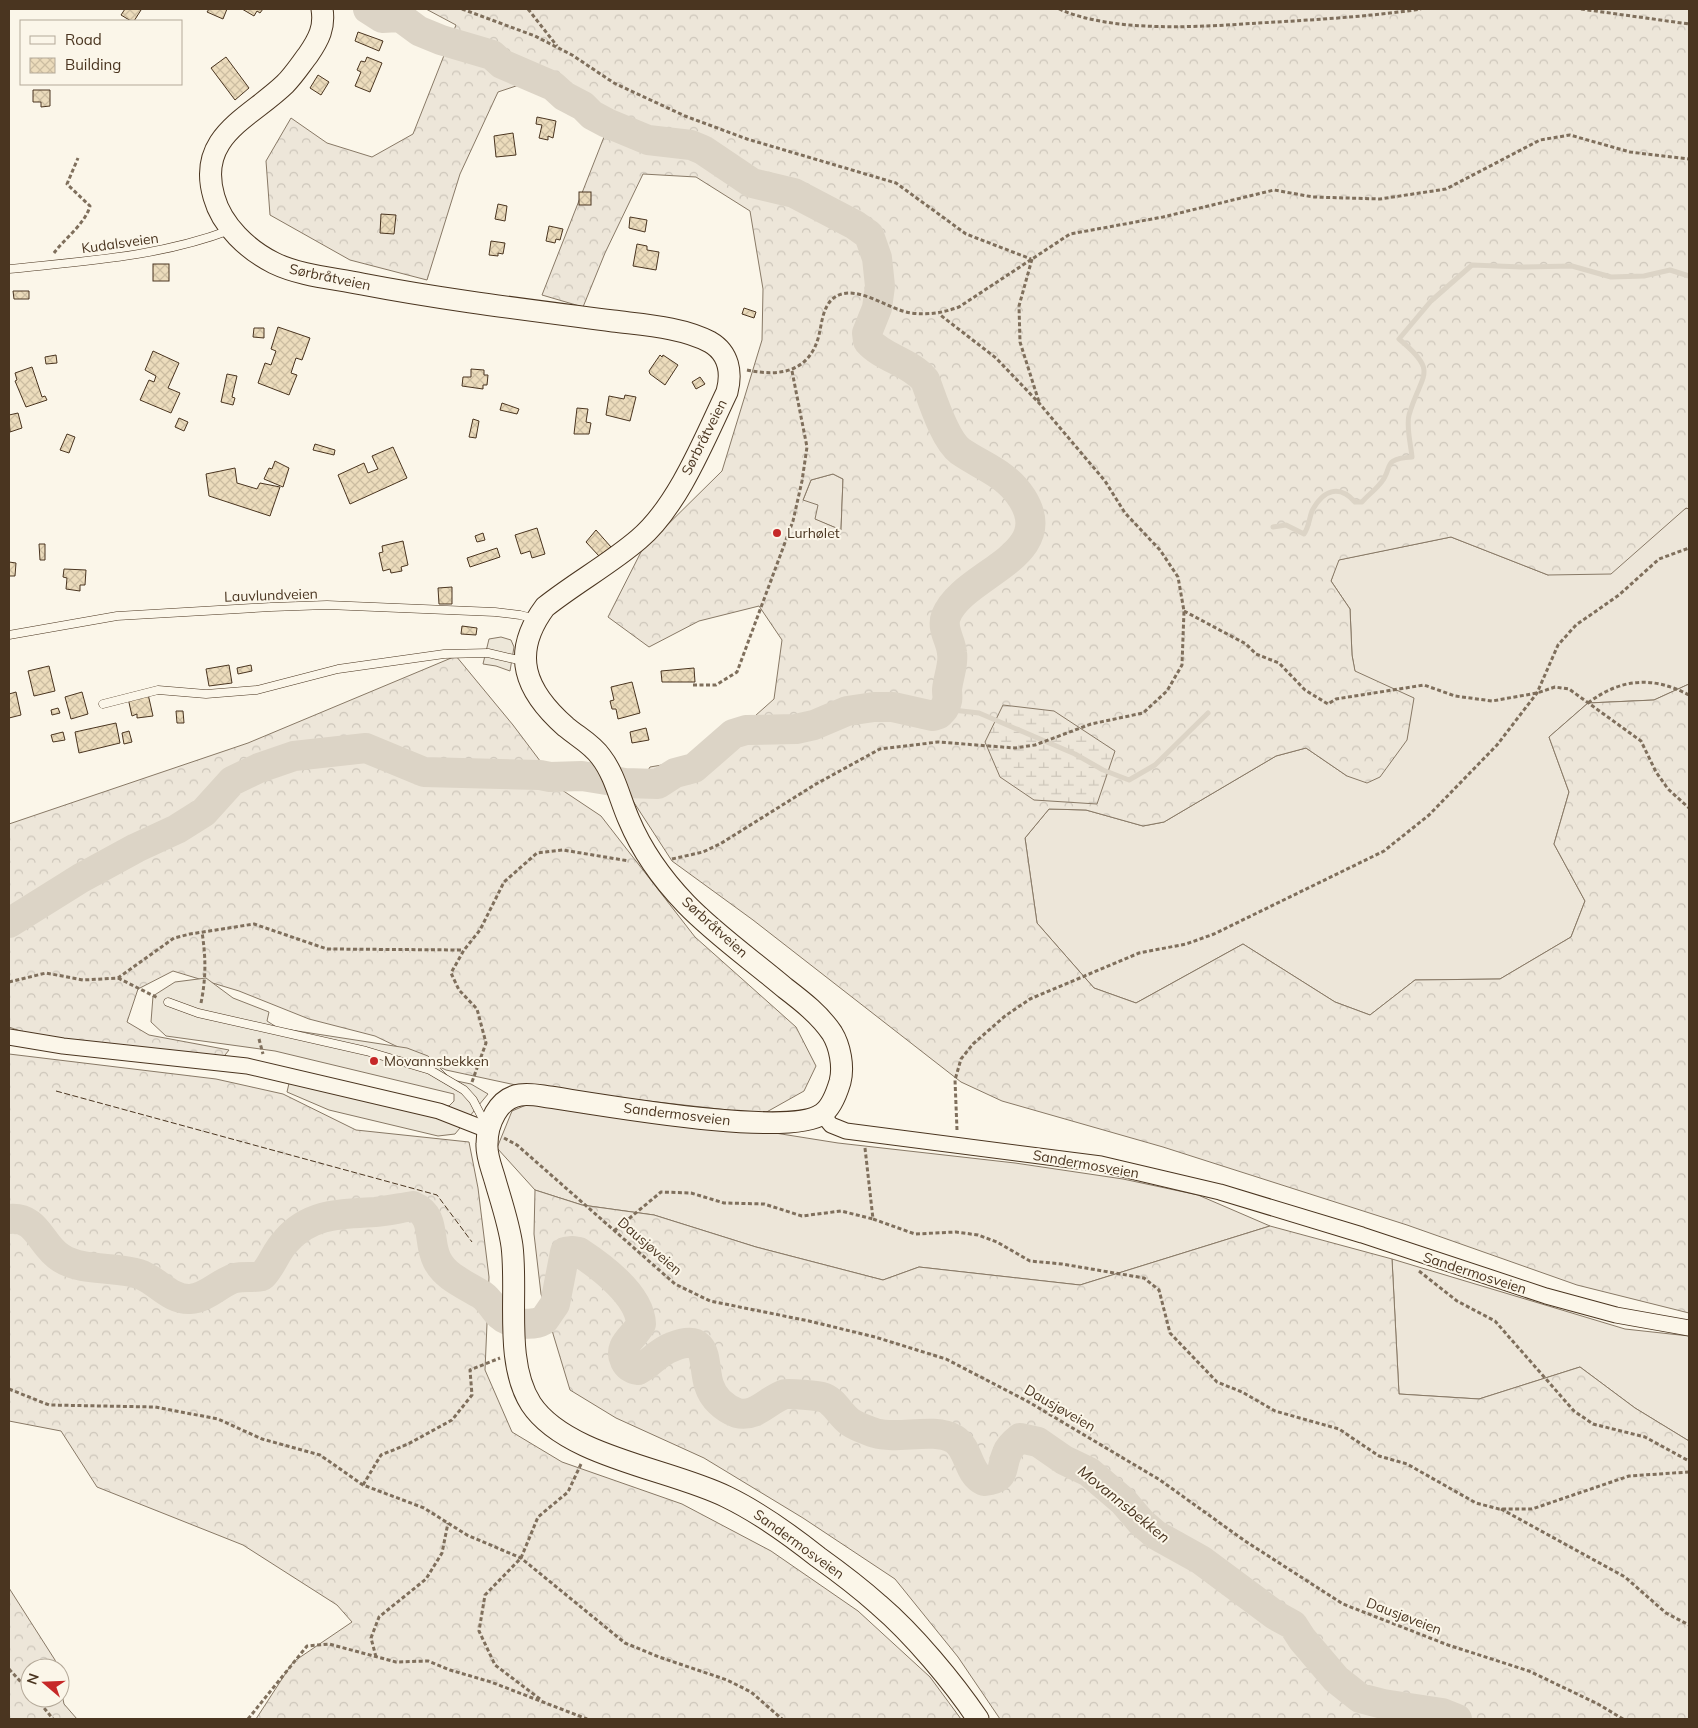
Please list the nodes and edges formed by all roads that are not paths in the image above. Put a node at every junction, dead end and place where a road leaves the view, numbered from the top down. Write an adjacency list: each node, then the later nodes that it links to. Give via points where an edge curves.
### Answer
1 (322, 9): 2 (street, Sørbråtveien, via 323,27 303,63 286,83 226,132 218,146 211,186 218,209)
2 (232, 229): 3 (lane, Kudalsveien, via 140,256); 4 (street, Sørbråtveien, via 261,255 292,270 462,302 652,327 698,337 719,349 729,367 727,392 669,504 639,539 564,592)
3 (9, 269)
4 (536, 619): 5 (lane, Lauvlundveien, via 495,612 327,605 117,616); 6 (street, Sørbråtveien)
5 (9, 635)
6 (525, 662): 7 (lane, via 488,653 444,654 345,668 257,690 206,694 158,690); 10 (street, Sørbråtveien, via 530,683 546,707 596,751 608,769 640,843 686,904 804,1003 833,1035 840,1055 841,1077 833,1100)
7 (102, 704)
8 (168, 1002): 11 (lane, via 198,1014 366,1051 430,1070 468,1094)
9 (9, 1037): 11 (street, via 63,1046 185,1057 265,1070 438,1111)
10 (822, 1114): 11 (street, Sandermosveien, via 798,1122 760,1124 522,1095 498,1108); 12 (street, Sandermosveien, via 837,1128 866,1134 1110,1166 1220,1192 1555,1298 1616,1315)
11 (490, 1131): 13 (street, Sandermosveien, via 487,1144 491,1167 512,1244 515,1332 522,1385 546,1423 588,1446 724,1495 757,1512 885,1610 939,1669)
12 (1689, 1328)
13 (978, 1719)

